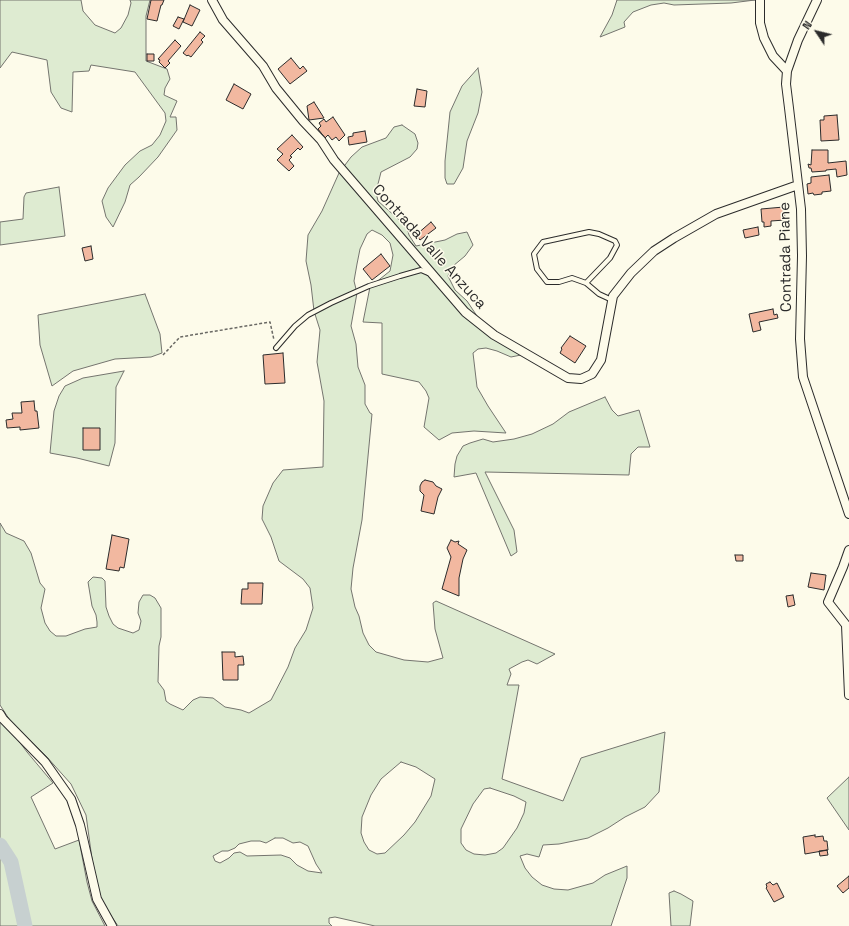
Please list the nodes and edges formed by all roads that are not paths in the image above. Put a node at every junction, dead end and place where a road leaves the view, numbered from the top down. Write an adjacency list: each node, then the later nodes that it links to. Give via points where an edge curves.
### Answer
1 (212, 0): 6 (street, Contrada Valle Anzuca, via 223,20 263,66 276,88 303,121 322,140 334,160)
2 (760, 0): 4 (street, via 760,24 764,38 774,56)
3 (817, 0): 4 (street, Contrada Piane)
4 (787, 70): 5 (street, Contrada Piane, via 786,84)
5 (798, 185): 8 (street, Contrada Valle Anzuca, via 716,214 674,238 642,262 621,284); 10 (street, Contrada Piane, via 801,209 800,339 803,377)
6 (436, 277): 8 (street, Contrada Valle Anzuca, via 465,312 494,335 568,378 580,379 592,374 601,360); 9 (lane, via 421,270 369,286 308,316 295,326)
7 (586, 283): 7 (lane, via 572,278 547,282 537,269 534,254 543,242 589,232 614,241 617,246 610,258); 8 (lane, via 599,294)
8 (612, 300)
9 (276, 348)
10 (849, 514)
11 (849, 550): 12 (street, via 828,602 846,625)
12 (849, 695)
13 (0, 714): 14 (street, via 44,762 71,799 80,825 97,900)
14 (112, 926)

